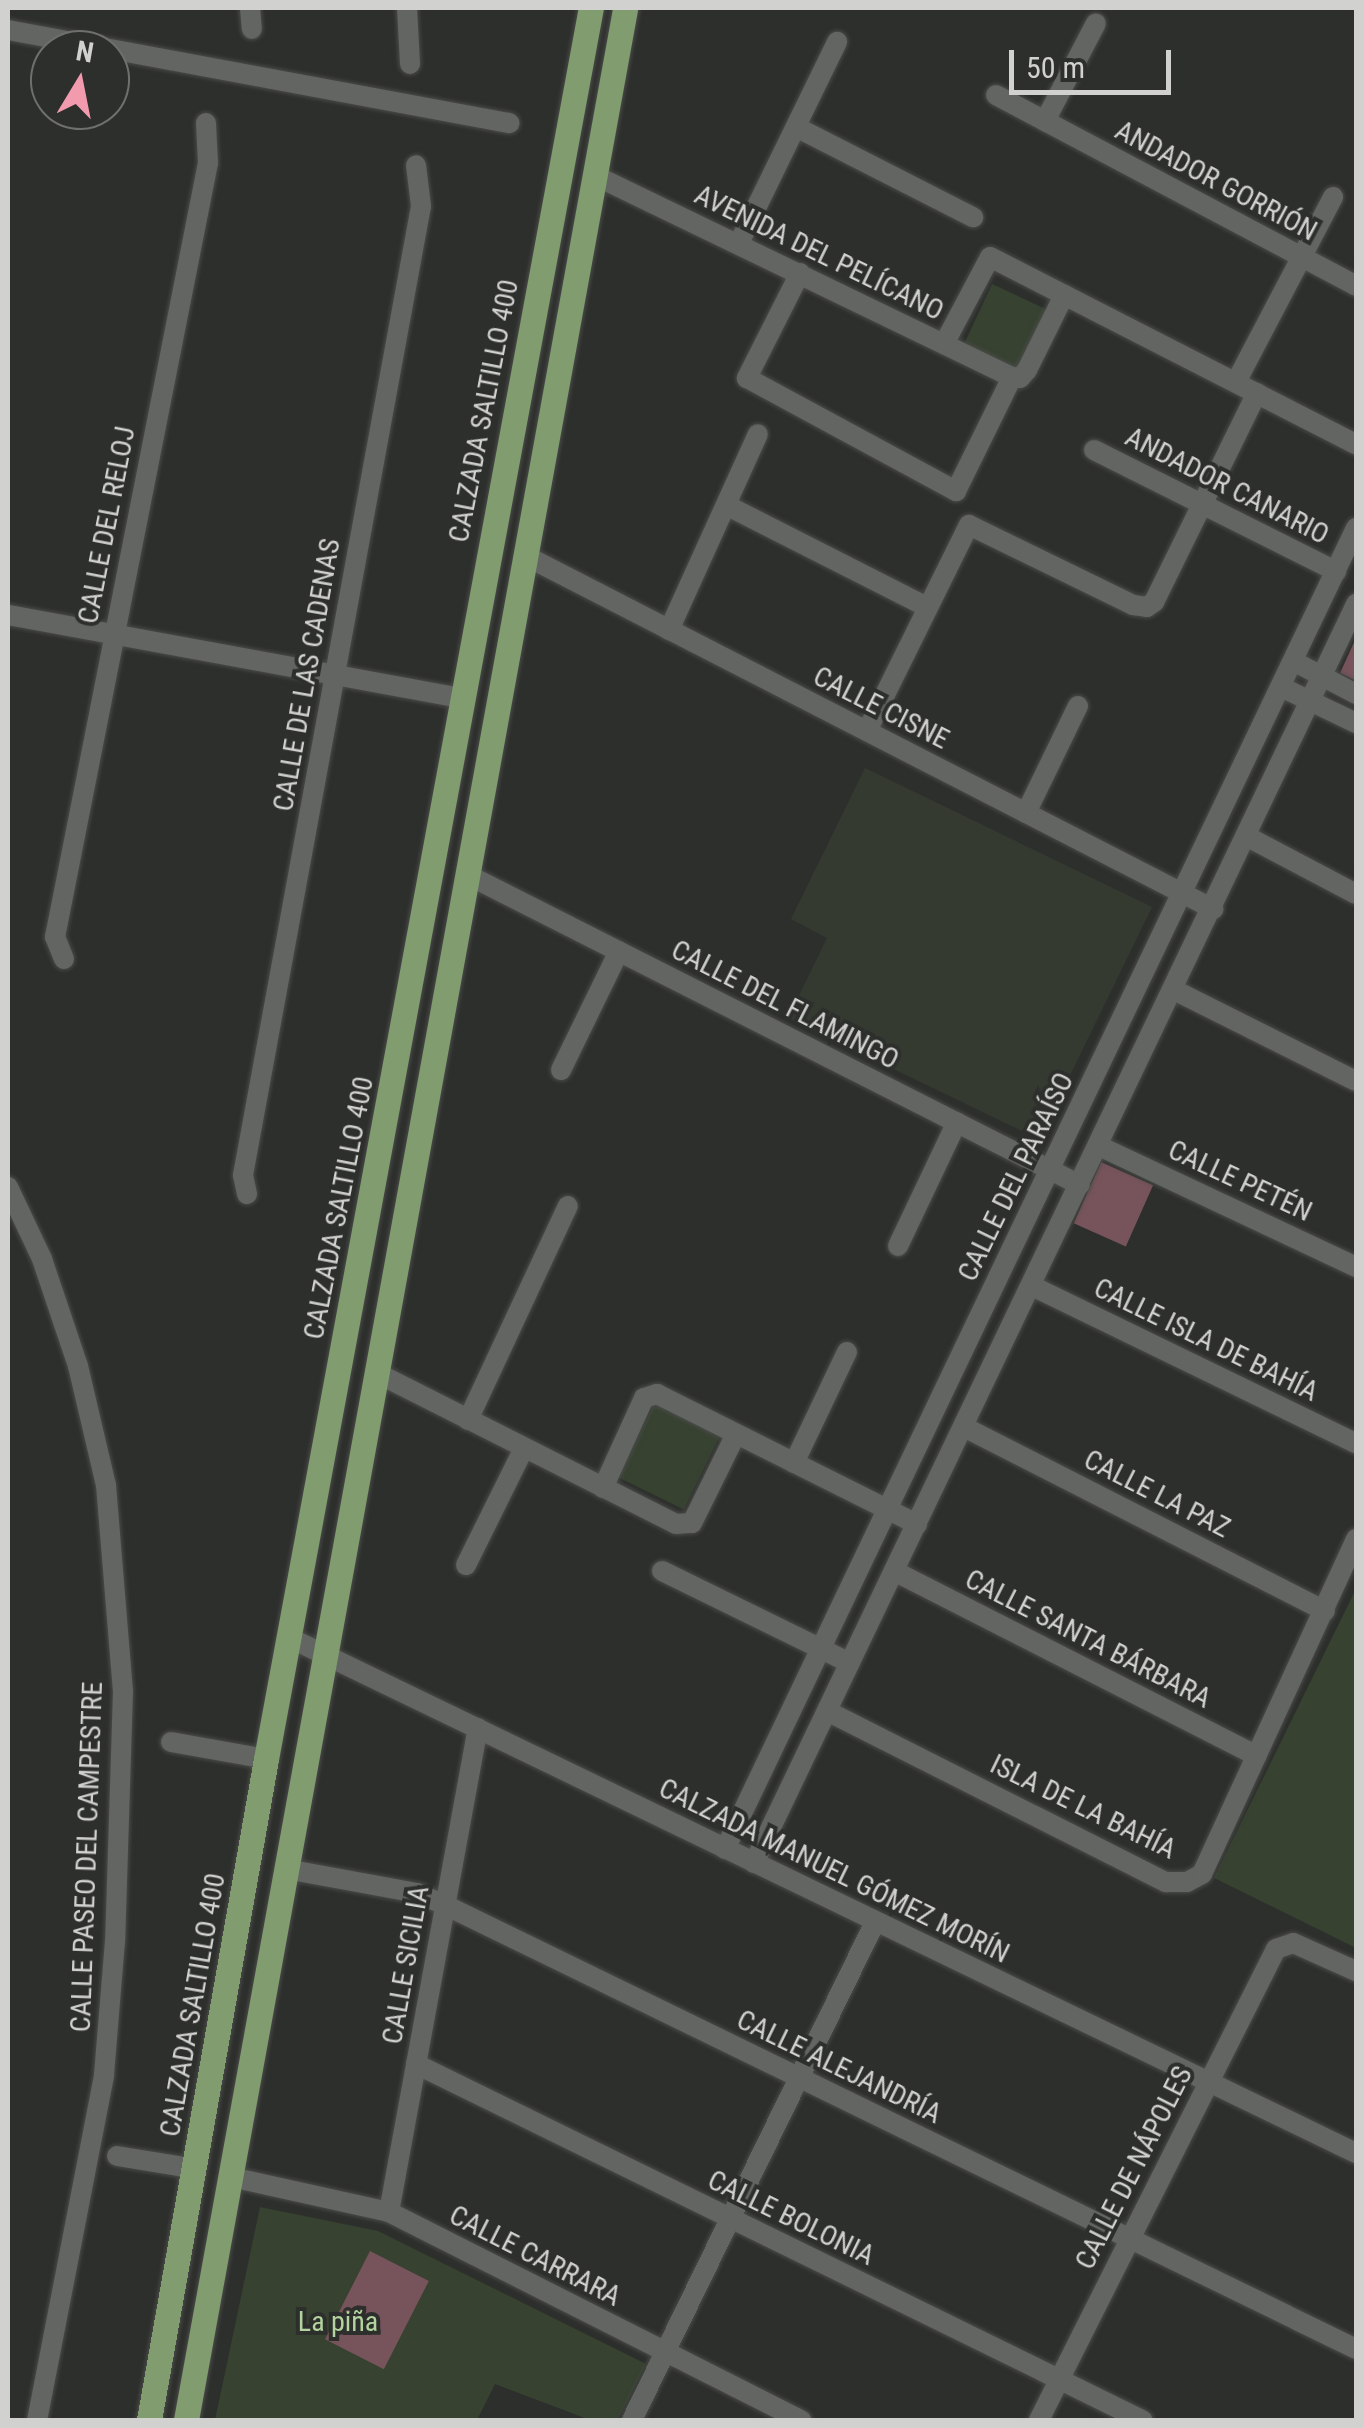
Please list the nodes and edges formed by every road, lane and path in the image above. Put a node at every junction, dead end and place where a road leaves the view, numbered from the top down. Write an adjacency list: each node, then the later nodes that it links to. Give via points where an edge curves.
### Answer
1 (250, 8): 6 (street)
2 (407, 8): 9 (street)
3 (591, 8): 46 (main road, CALZADA SALTILLO 400)
4 (625, 8): 16 (main road)
5 (1096, 23): 11 (street)
6 (252, 29)
7 (8, 30): 13 (street)
8 (837, 42): 14 (street)
9 (410, 64)
10 (996, 95): 11 (street, ANDADOR GORRIÓN)
11 (1044, 121): 20 (street, ANDADOR GORRIÓN)
12 (206, 123): 40 (street, CALLE DEL RELOJ, via 208,163)
13 (508, 123)
14 (796, 127): 18 (street); 19 (street)
15 (416, 164): 42 (street, CALLE DE LAS CADENAS, via 421,206)
16 (594, 175): 19 (street, AVENIDA DEL PELÍCANO); 34 (main road)
17 (1333, 197): 20 (street)
18 (973, 217)
19 (738, 242): 21 (street, AVENIDA DEL PELÍCANO)
20 (1298, 256): 22 (street, ANDADOR GORRIÓN); 26 (street)
21 (800, 273): 24 (street, AVENIDA DEL PELÍCANO); 25 (street, via 747,378 956,491)
22 (1356, 286)
23 (1064, 294): 24 (street, via 990,256); 25 (street); 26 (street)
24 (944, 344): 25 (street, AVENIDA DEL PELÍCANO)
25 (1016, 377)
26 (1236, 382): 27 (street)
27 (1257, 393): 29 (street); 31 (street)
28 (758, 434): 32 (street)
29 (1356, 444)
30 (1094, 450): 31 (street, ANDADOR CANARIO)
31 (1203, 503): 35 (street, ANDADOR CANARIO); 37 (street, via 1147,607 969,525)
32 (726, 506): 37 (street); 39 (street)
33 (1356, 528): 35 (street, CALLE DEL PARAÍSO)
34 (524, 556): 39 (street, CALLE CISNE); 53 (main road)
35 (1336, 571): 41 (street, CALLE DEL PARAÍSO)
36 (1356, 604): 43 (street)
37 (927, 608): 50 (street)
38 (8, 616): 40 (street)
39 (669, 630): 50 (street, CALLE CISNE)
40 (114, 635): 42 (street); 58 (street, CALLE DEL RELOJ, via 55,937)
41 (1293, 661): 43 (street); 44 (street, CALLE DEL PARAÍSO)
42 (335, 675): 46 (street); 67 (street, CALLE DE LAS CADENAS, via 242,1175)
43 (1325, 678): 45 (street); 47 (street)
44 (1280, 686): 47 (street); 54 (street, CALLE DEL PARAÍSO)
45 (1356, 694)
46 (462, 698): 88 (main road, CALZADA SALTILLO 400)
47 (1313, 702): 49 (street); 52 (street)
48 (1078, 706): 51 (street)
49 (1356, 723)
50 (867, 732): 51 (street, CALLE CISNE)
51 (1026, 813): 54 (street, CALLE CISNE)
52 (1248, 837): 55 (street); 56 (street)
53 (466, 874): 57 (street, CALLE DEL FLAMINGO); 73 (main road)
54 (1182, 893): 56 (street, CALLE CISNE); 64 (street, CALLE DEL PARAÍSO)
55 (1356, 894)
56 (1213, 909): 59 (street)
57 (619, 951): 60 (street); 62 (street, CALLE DEL FLAMINGO)
58 (64, 959)
59 (1174, 990): 61 (street); 63 (street)
60 (561, 1070)
61 (1356, 1080)
62 (957, 1122): 64 (street, CALLE DEL FLAMINGO); 69 (street)
63 (1099, 1146): 65 (street); 70 (street, CALLE PETÉN)
64 (1050, 1169): 65 (street, CALLE DEL FLAMINGO); 81 (street, CALLE DEL PARAÍSO)
65 (1080, 1185): 71 (street)
66 (8, 1188): 116 (street, CALLE PASEO DEL CAMPESTRE, via 42,1259 78,1366 106,1485 123,1692 104,2076)
67 (247, 1194)
68 (568, 1206): 74 (street)
69 (898, 1246)
70 (1356, 1267)
71 (1032, 1286): 75 (street); 77 (street, CALLE ISLA DE BAHÍA)
72 (848, 1352): 79 (street)
73 (374, 1372): 74 (street); 90 (main road)
74 (468, 1420): 78 (street)
75 (964, 1427): 82 (street); 87 (street, CALLE LA PAZ)
76 (736, 1434): 79 (street); 80 (street, via 685,1526); 80 (street, via 650,1395)
77 (1356, 1444)
78 (524, 1448): 80 (street); 84 (street)
79 (794, 1463): 81 (street)
80 (603, 1488)
81 (887, 1510): 82 (street); 89 (street, CALLE DEL PARAÍSO)
82 (917, 1524): 86 (street)
83 (1356, 1539): 87 (street, ISLA DE LA BAHÍA)
84 (466, 1566)
85 (662, 1571): 89 (street)
86 (894, 1572): 91 (street); 95 (street, CALLE SANTA BÁRBARA)
87 (1325, 1611): 95 (street, ISLA DE LA BAHÍA)
88 (288, 1637): 90 (street, CALZADA MANUEL GÓMEZ MORÍN); 96 (main road, CALZADA SALTILLO 400)
89 (820, 1649): 91 (street); 97 (street, CALLE DEL PARAÍSO)
90 (324, 1653): 93 (street, CALZADA MANUEL GÓMEZ MORÍN); 99 (main road)
91 (850, 1663): 92 (street)
92 (827, 1711): 95 (street, ISLA DE LA BAHÍA, via 1166,1882 1202,1874); 98 (street)
93 (478, 1728): 97 (street, CALZADA MANUEL GÓMEZ MORÍN); 100 (street, CALLE SICILIA)
94 (171, 1742): 96 (street)
95 (1257, 1756)
96 (266, 1759): 108 (main road, CALZADA SALTILLO 400)
97 (725, 1849): 98 (street, CALZADA MANUEL GÓMEZ MORÍN)
98 (754, 1863): 101 (street, CALZADA MANUEL GÓMEZ MORÍN)
99 (286, 1869): 100 (street, CALLE ALEJANDRÍA, via 417,1893); 109 (main road)
100 (445, 1905): 103 (street, CALLE SICILIA); 104 (street, CALLE ALEJANDRÍA)
101 (875, 1922): 104 (street); 105 (street, CALZADA MANUEL GÓMEZ MORÍN)
102 (1356, 1971): 105 (street, CALLE DE NÁPOLES, via 1293,1943 1276,1949)
103 (416, 2064): 110 (street, CALLE SICILIA); 111 (street, CALLE BOLONIA)
104 (798, 2079): 111 (street); 112 (street, CALLE ALEJANDRÍA)
105 (1208, 2082): 106 (street, CALZADA MANUEL GÓMEZ MORÍN); 112 (street, CALLE DE NÁPOLES)
106 (1356, 2154)
107 (116, 2156): 108 (street)
108 (196, 2169): 117 (main road, CALZADA SALTILLO 400)
109 (230, 2177): 110 (street, CALLE CARRARA); 118 (main road)
110 (389, 2212): 114 (street, CALLE CARRARA)
111 (730, 2219): 114 (street); 115 (street, CALLE BOLONIA)
112 (1128, 2236): 113 (street, CALLE ALEJANDRÍA); 115 (street, CALLE DE NÁPOLES)
113 (1356, 2349)
114 (665, 2353): 119 (street); 120 (street, CALLE CARRARA)
115 (1059, 2380): 121 (street, CALLE DE NÁPOLES); 122 (street, CALLE BOLONIA)
116 (38, 2420)
117 (149, 2420)
118 (186, 2420)
119 (632, 2420)
120 (801, 2420)
121 (1039, 2420)
122 (1142, 2420)

